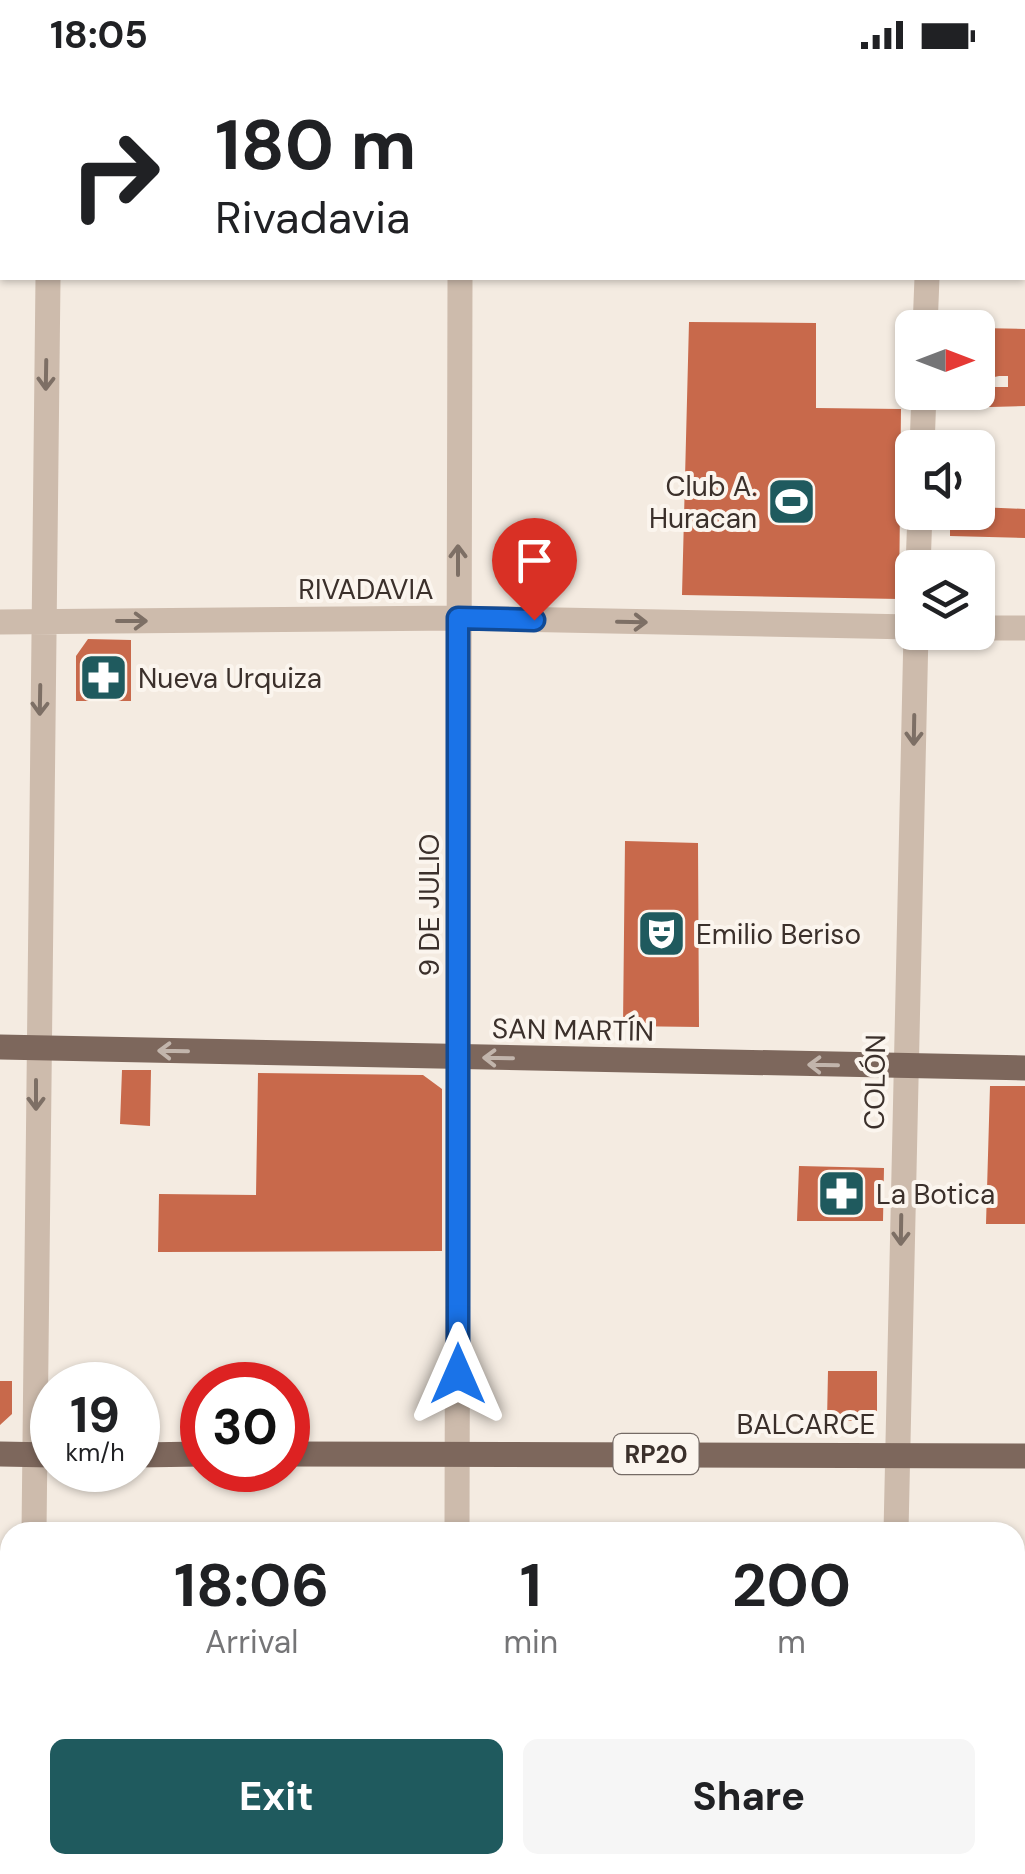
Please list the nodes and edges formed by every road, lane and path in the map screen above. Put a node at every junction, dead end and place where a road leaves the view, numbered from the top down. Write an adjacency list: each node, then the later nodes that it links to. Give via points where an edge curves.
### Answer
1 (48, 280): 6 (street, one-way to 6)
2 (460, 280): 5 (street, 9 DE JULIO, one-way to 2)
3 (927, 280): 4 (street)
4 (926, 310)
5 (458, 618): 6 (street, RIVADAVIA, one-way to 5); 10 (street, RIVADAVIA, one-way to 10); 14 (street, 9 DE JULIO)
6 (41, 621): 7 (street, RIVADAVIA); 13 (street, one-way to 13)
7 (0, 622)
8 (995, 628): 9 (street)
9 (1025, 628)
10 (895, 630)
11 (914, 650): 15 (street, COLÓN, one-way to 15)
12 (0, 1048): 13 (main road, SAN MARTÍN)
13 (37, 1048): 14 (main road, SAN MARTÍN, one-way to 13); 17 (street, one-way to 17)
14 (460, 1058): 15 (main road, SAN MARTÍN, one-way to 14); 18 (street, 9 DE JULIO)
15 (906, 1066): 16 (main road, SAN MARTÍN); 22 (street, COLÓN, one-way to 22)
16 (1025, 1068)
17 (42, 1362)
18 (458, 1453): 20 (main road, BALCARCE / RP20); 22 (main road, BALCARCE / RP20); 26 (street, 9 DE JULIO)
19 (0, 1454): 21 (main road)
20 (310, 1454)
21 (30, 1455)
22 (896, 1455): 23 (main road, BALCARCE / RP20); 27 (street, COLÓN)
23 (1025, 1456)
24 (39, 1492): 25 (street)
25 (35, 1522)
26 (457, 1522)
27 (896, 1522)

